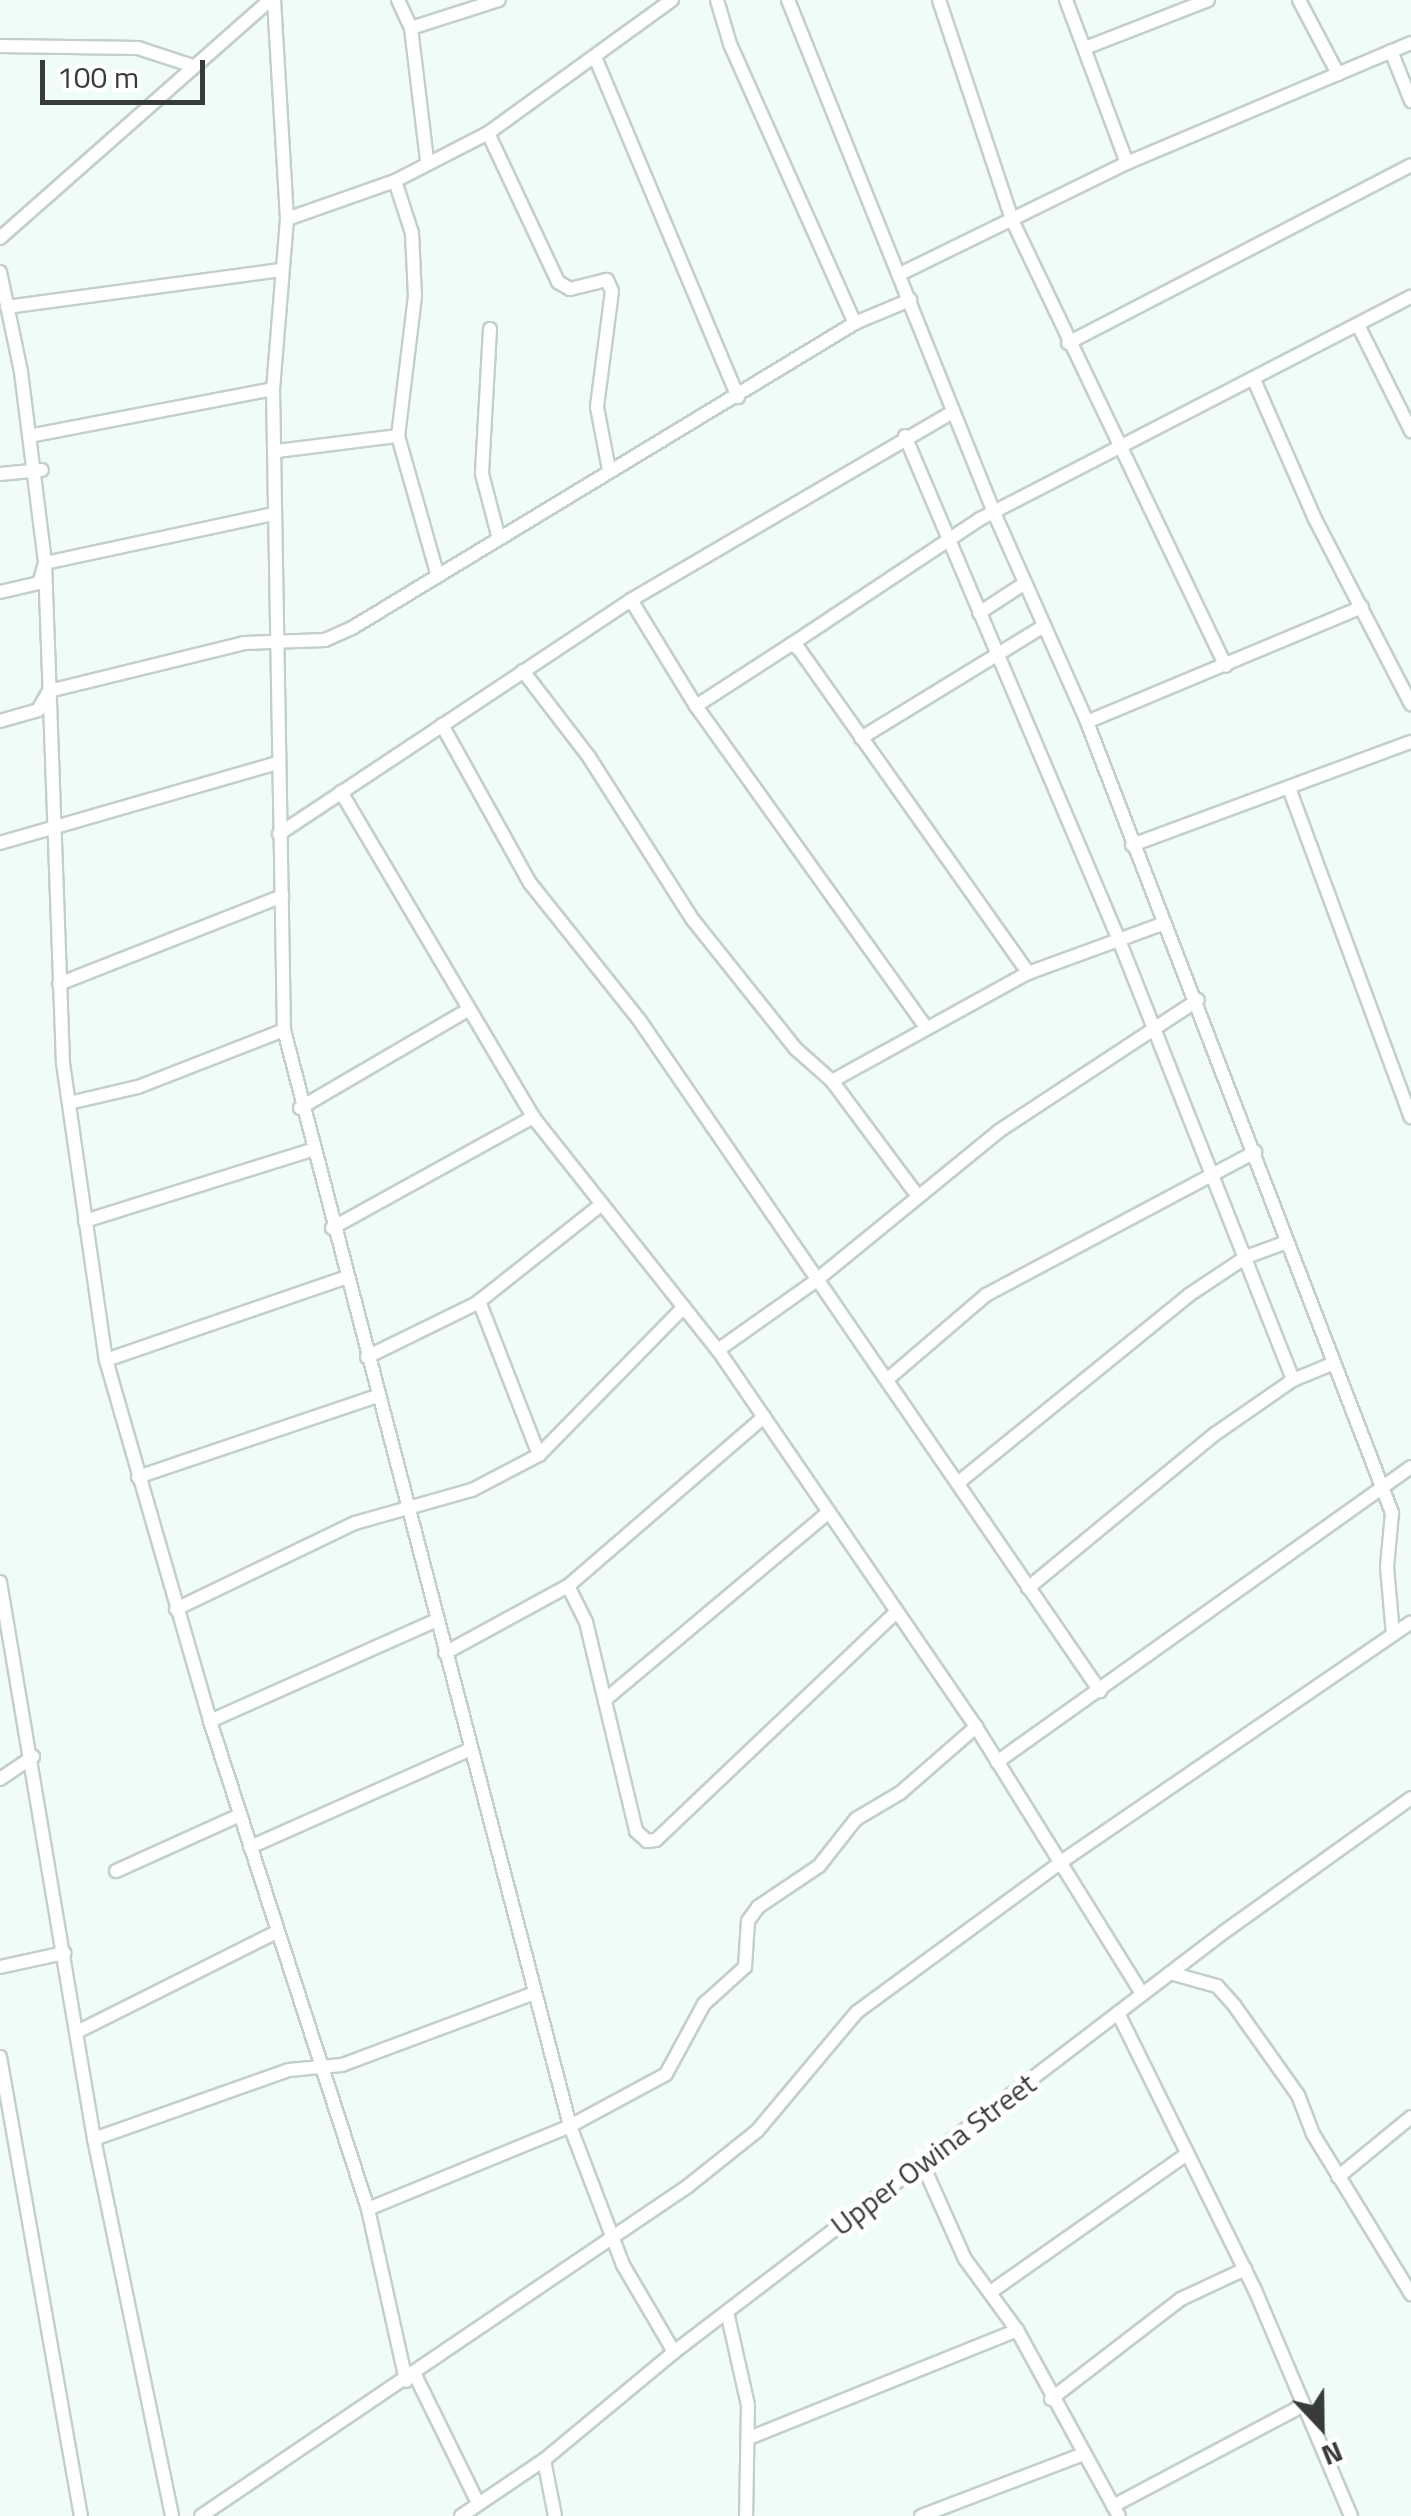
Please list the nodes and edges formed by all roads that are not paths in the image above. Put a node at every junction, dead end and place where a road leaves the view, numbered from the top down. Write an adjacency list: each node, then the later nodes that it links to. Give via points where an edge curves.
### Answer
1 (272, 0): 17 (street); 25 (street)
2 (398, 0): 11 (street)
3 (498, 0): 11 (street)
4 (672, 0): 16 (street)
5 (717, 0): 34 (street, via 730,44)
6 (788, 0): 30 (street)
7 (939, 0): 26 (street)
8 (1066, 0): 14 (street)
9 (1208, 0): 14 (street)
10 (1299, 0): 18 (street)
11 (411, 28): 21 (street)
12 (1411, 43): 15 (street)
13 (0, 46): 17 (street, via 138,48)
14 (1085, 48): 22 (street)
15 (1391, 52): 18 (street); 19 (street)
16 (595, 57): 20 (street); 40 (street)
17 (190, 65): 27 (street, via 98,156)
18 (1338, 74): 22 (street)
19 (1411, 101)
20 (488, 133): 21 (street); 49 (street, via 558,282 570,289 607,280 612,291 597,407)
21 (427, 161): 24 (street)
22 (1128, 163): 26 (street)
23 (1411, 165): 37 (street)
24 (395, 180): 25 (street); 44 (street, via 412,233 415,296)
25 (287, 219): 28 (street)
26 (1013, 222): 30 (street); 37 (street)
27 (0, 238)
28 (281, 270): 33 (street); 39 (street)
29 (0, 272): 33 (street)
30 (900, 274): 32 (street)
31 (1411, 296): 35 (street)
32 (910, 300): 34 (street); 41 (street)
33 (7, 307): 43 (street)
34 (855, 323): 40 (street)
35 (1358, 325): 38 (street); 42 (street)
36 (490, 329): 53 (street, via 482,474)
37 (1068, 343): 46 (street)
38 (1254, 380): 46 (street); 60 (street)
39 (274, 389): 43 (street); 47 (street)
40 (738, 397): 49 (street)
41 (953, 412): 45 (street); 52 (street)
42 (1411, 431)
43 (29, 436): 55 (street)
44 (398, 436): 47 (street); 56 (street)
45 (904, 436): 54 (street); 59 (street)
46 (1118, 450): 52 (street); 66 (street)
47 (277, 451): 51 (street)
48 (42, 470): 50 (street)
49 (609, 470): 53 (street)
50 (0, 474)
51 (273, 514): 55 (street); 64 (street)
52 (995, 515): 54 (street); 57 (street)
53 (498, 536): 56 (street)
54 (950, 540): 61 (street); 63 (street)
55 (45, 563): 58 (street, via 39,583); 68 (street)
56 (437, 572): 64 (street, via 352,628 325,640)
57 (1025, 583): 61 (street); 62 (street)
58 (0, 592)
59 (630, 600): 67 (street); 70 (street)
60 (1362, 607): 66 (street); 69 (street)
61 (979, 613): 65 (street)
62 (1044, 626): 65 (street); 72 (street)
63 (792, 644): 70 (street); 74 (street)
64 (276, 645): 68 (street, via 244,643); 76 (street)
65 (995, 653): 74 (street); 85 (street)
66 (1226, 666): 72 (street)
67 (523, 672): 73 (street); 93 (street, via 589,757 692,920 796,1050)
68 (48, 692): 71 (street, via 38,710); 79 (street)
69 (1411, 704)
70 (696, 706): 90 (street)
71 (0, 721)
72 (1088, 722): 82 (street)
73 (442, 725): 78 (street); 108 (street, via 530,883 640,1021)
74 (861, 738): 86 (street)
75 (1410, 745): 77 (street)
76 (278, 763): 79 (street); 80 (street)
77 (1289, 788): 82 (street); 97 (street)
78 (341, 792): 80 (street); 89 (street)
79 (56, 830): 81 (street); 87 (street)
80 (280, 834): 83 (street)
81 (0, 843)
82 (1132, 846): 84 (street)
83 (282, 896): 87 (street); 92 (street)
84 (1162, 924): 85 (street); 88 (street)
85 (1119, 940): 86 (street); 91 (street)
86 (1028, 973): 90 (street)
87 (60, 984): 94 (street)
88 (1198, 1000): 91 (street); 99 (street)
89 (468, 1010): 95 (street); 96 (street)
90 (925, 1026): 93 (street)
91 (1154, 1028): 100 (street); 101 (street)
92 (284, 1030): 94 (street, via 138,1087); 95 (street)
93 (832, 1081): 101 (street)
94 (68, 1103): 103 (street)
95 (300, 1108): 98 (street)
96 (533, 1117): 102 (street); 104 (street)
97 (1411, 1117)
98 (312, 1150): 103 (street); 104 (street)
99 (1255, 1152): 100 (street); 105 (street)
100 (1212, 1170): 106 (street); 115 (street, via 986,1296)
101 (917, 1195): 108 (street)
102 (602, 1204): 109 (street); 110 (street)
103 (85, 1222): 113 (street)
104 (332, 1228): 107 (street)
105 (1287, 1242): 106 (street); 114 (street)
106 (1246, 1258): 116 (street); 122 (street, via 1189,1295)
107 (344, 1278): 112 (street); 113 (street)
108 (814, 1282): 111 (street); 115 (street)
109 (479, 1302): 112 (street); 119 (street)
110 (684, 1307): 111 (street); 119 (street)
111 (718, 1350): 118 (street)
112 (367, 1357): 117 (street)
113 (106, 1360): 121 (street)
114 (1332, 1364): 116 (street); 123 (street)
115 (889, 1378): 122 (street)
116 (1293, 1380): 128 (street, via 1215,1434)
117 (377, 1396): 121 (street); 124 (street)
118 (764, 1417): 125 (street); 127 (street)
119 (539, 1455): 124 (street)
120 (1411, 1467): 123 (street)
121 (138, 1477): 129 (street)
122 (959, 1482): 128 (street)
123 (1380, 1484): 134 (street, via 1392,1513 1387,1567); 136 (street)
124 (408, 1512): 129 (street, via 355,1524); 132 (street)
125 (830, 1512): 130 (street); 137 (street)
126 (0, 1582): 131 (street)
127 (568, 1586): 135 (street); 137 (street)
128 (1028, 1588): 136 (street)
129 (176, 1608): 138 (street)
130 (896, 1612): 137 (street, via 656,1840 636,1831); 139 (street)
131 (3, 1620): 141 (street)
132 (437, 1620): 135 (street); 138 (street)
133 (1411, 1622): 134 (street)
134 (1394, 1634): 147 (street)
135 (445, 1654): 140 (street)
136 (1100, 1691): 142 (street)
137 (606, 1699)
138 (210, 1722): 145 (street)
139 (976, 1727): 142 (street); 160 (street, via 900,1793 856,1819 819,1866 758,1906 748,1921 745,1968 704,2004 666,2074)
140 (470, 1749): 146 (street); 153 (street)
141 (33, 1757): 143 (street); 150 (street)
142 (997, 1762): 147 (street)
143 (0, 1779)
144 (1411, 1798): 152 (street, Upper Owina Street)
145 (240, 1815): 146 (street); 148 (street)
146 (250, 1847): 149 (street)
147 (1061, 1862): 154 (street); 166 (street, via 857,2012 757,2131)
148 (116, 1871)
149 (277, 1932): 156 (street); 158 (street)
150 (64, 1953): 151 (street); 156 (street)
151 (0, 1968)
152 (1170, 1973): 154 (street, Upper Owina Street); 164 (street, via 1217,1986 1234,2005 1298,2095)
153 (535, 1993): 158 (street, via 342,2065); 160 (street)
154 (1142, 1994): 155 (street, Upper Owina Street)
155 (1118, 2013): 162 (street); 163 (street, Upper Owina Street)
156 (77, 2032): 161 (street)
157 (0, 2057): 183 (street)
158 (318, 2066): 161 (street, via 289,2070); 165 (street)
159 (1411, 2117): 164 (street)
160 (570, 2126): 165 (street); 166 (street)
161 (94, 2138): 184 (street)
162 (1187, 2154): 168 (street); 170 (street)
163 (922, 2162): 170 (street, via 965,2259); 172 (street, Upper Owina Street)
164 (1338, 2177): 169 (street)
165 (368, 2209): 175 (street)
166 (613, 2240): 174 (street); 175 (street, via 510,2301)
167 (1411, 2266): 169 (street)
168 (1244, 2269): 176 (street, via 1180,2299); 177 (street)
169 (1399, 2275): 171 (street)
170 (992, 2291): 173 (street)
171 (1411, 2294)
172 (727, 2312): 174 (street, Upper Owina Street); 178 (street)
173 (1018, 2330): 176 (street); 178 (street)
174 (674, 2352): 180 (street, Upper Owina Street)
175 (410, 2378): 181 (street); 185 (street)
176 (1050, 2400): 179 (street)
177 (1302, 2406): 182 (street); 190 (street)
178 (749, 2438): 188 (street)
179 (1083, 2454): 182 (street); 189 (street)
180 (544, 2460): 181 (street, Upper Owina Street); 187 (street)
181 (478, 2503): 186 (street, Upper Owina Street)
182 (1116, 2511)
183 (82, 2516)
184 (172, 2516)
185 (201, 2516)
186 (461, 2516)
187 (554, 2516)
188 (746, 2516)
189 (920, 2516)
190 (1351, 2516)

